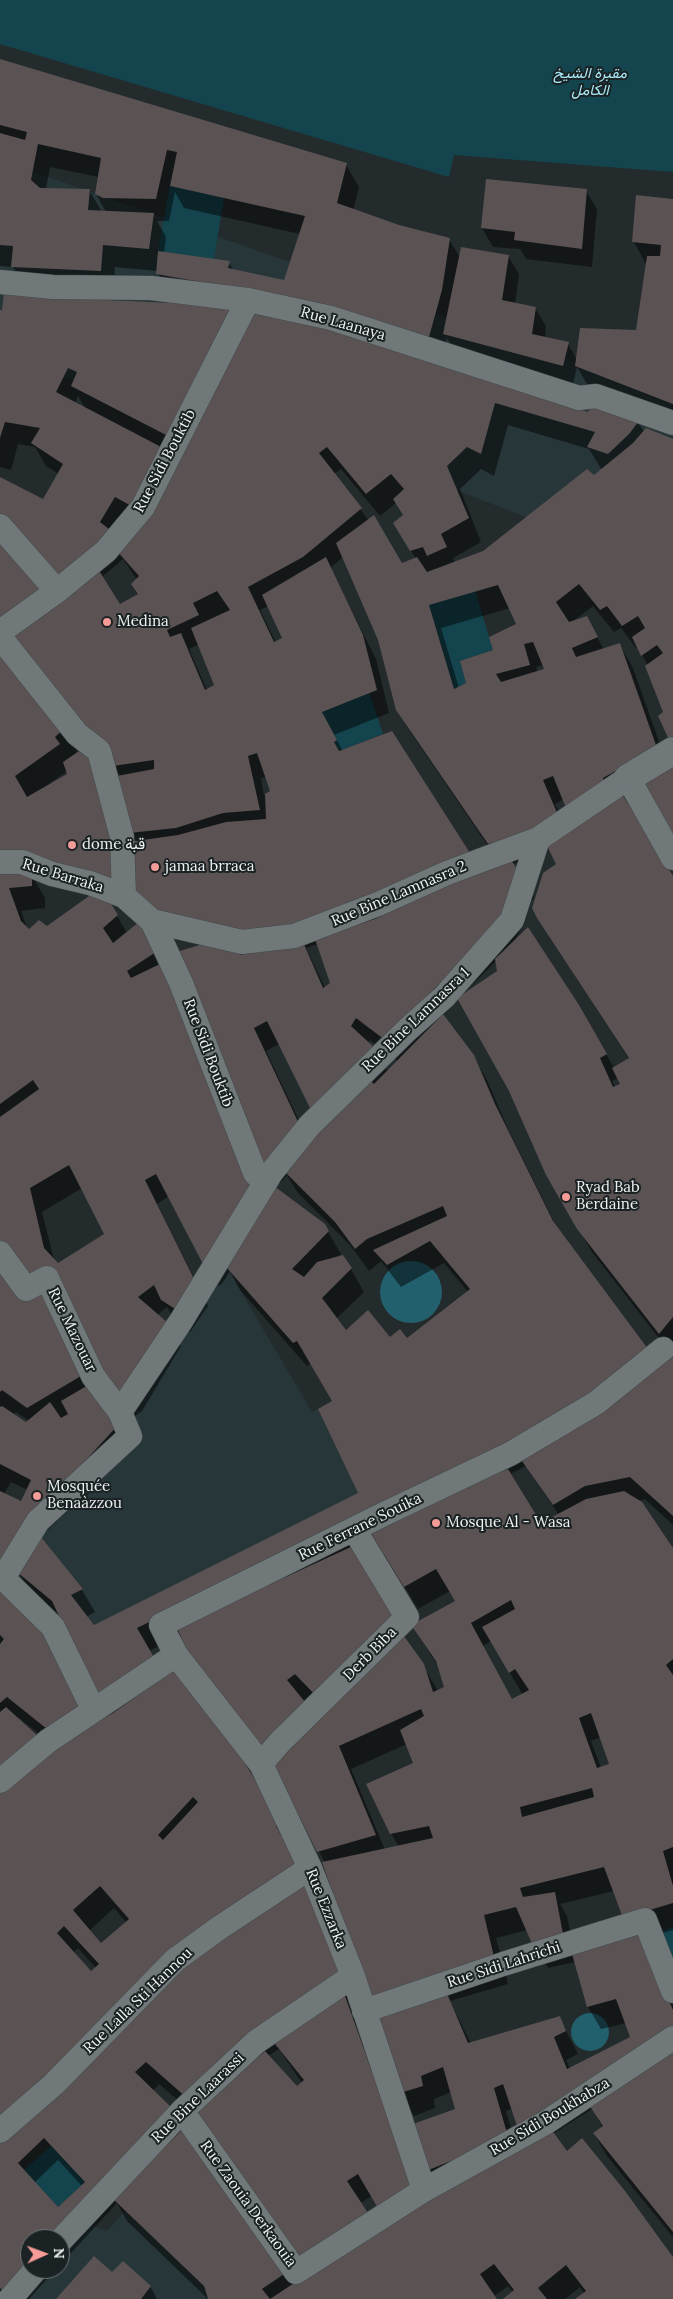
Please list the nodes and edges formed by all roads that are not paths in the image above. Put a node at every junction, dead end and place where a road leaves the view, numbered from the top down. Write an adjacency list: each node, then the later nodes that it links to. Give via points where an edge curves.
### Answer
1 (0, 282): 2 (street, Rue Laanaya, via 53,287 151,288)
2 (248, 300): 3 (street, Rue Laanaya, via 331,318 579,398 596,396); 5 (street, Rue Sidi Bouktib, via 143,507 106,551)
3 (673, 423)
4 (0, 526): 5 (street)
5 (57, 591): 6 (street, Rue Sidi Bouktib)
6 (0, 632)
7 (0, 637): 13 (street, via 77,734 99,751 122,836)
8 (673, 751): 9 (street)
9 (628, 778): 10 (street, Rue Bine Lamnasra 2); 11 (street)
10 (538, 839): 14 (street, Rue Bine Lamnasra 2, via 294,936 242,942); 15 (street, Rue Bine Lamnasra 1, via 512,920 444,997 309,1126)
11 (673, 858)
12 (0, 862): 13 (street, Rue Barraka, via 22,862)
13 (124, 896): 14 (street)
14 (152, 921): 15 (street, Rue Sidi Bouktib, via 181,983 255,1173)
15 (265, 1183): 18 (street, Rue Bine Lamnasra 1)
16 (0, 1253): 18 (street, Rue Mazouar, via 26,1289 46,1278 93,1376)
17 (663, 1349): 19 (street, Rue Ferrane Souika, via 596,1403 510,1454)
18 (120, 1412): 20 (street, via 130,1436 38,1521)
19 (354, 1529): 21 (street, Rue Ferrane Souika, via 161,1625); 23 (street, Derb Biba, via 407,1617)
20 (1, 1579): 22 (street, via 53,1626)
21 (176, 1655): 22 (street); 23 (street, Rue Ezzarka)
22 (93, 1709): 24 (street)
23 (261, 1764): 25 (street, Rue Ezzarka)
24 (0, 1781)
25 (310, 1868): 26 (street, Rue Ezzarka); 31 (street, Rue Lalla Sti Hannou, via 175,1960 54,2084)
26 (353, 1976): 28 (street, Rue Ezzarka); 30 (street, Rue Bine Laarassi, via 256,2042)
27 (673, 1991): 28 (street, Rue Sidi Lahrichi, via 645,1920)
28 (364, 2012): 32 (street, Rue Ezzarka)
29 (673, 2038): 32 (street, Rue Sidi Boukhabza, via 545,2123)
30 (182, 2111): 32 (street, Rue Zaouia Derkaouia, via 296,2272); 33 (street, Rue Bine Laarassi)
31 (0, 2131)
32 (424, 2190)
33 (70, 2230)
34 (27, 2279): 35 (street)
35 (10, 2299)

